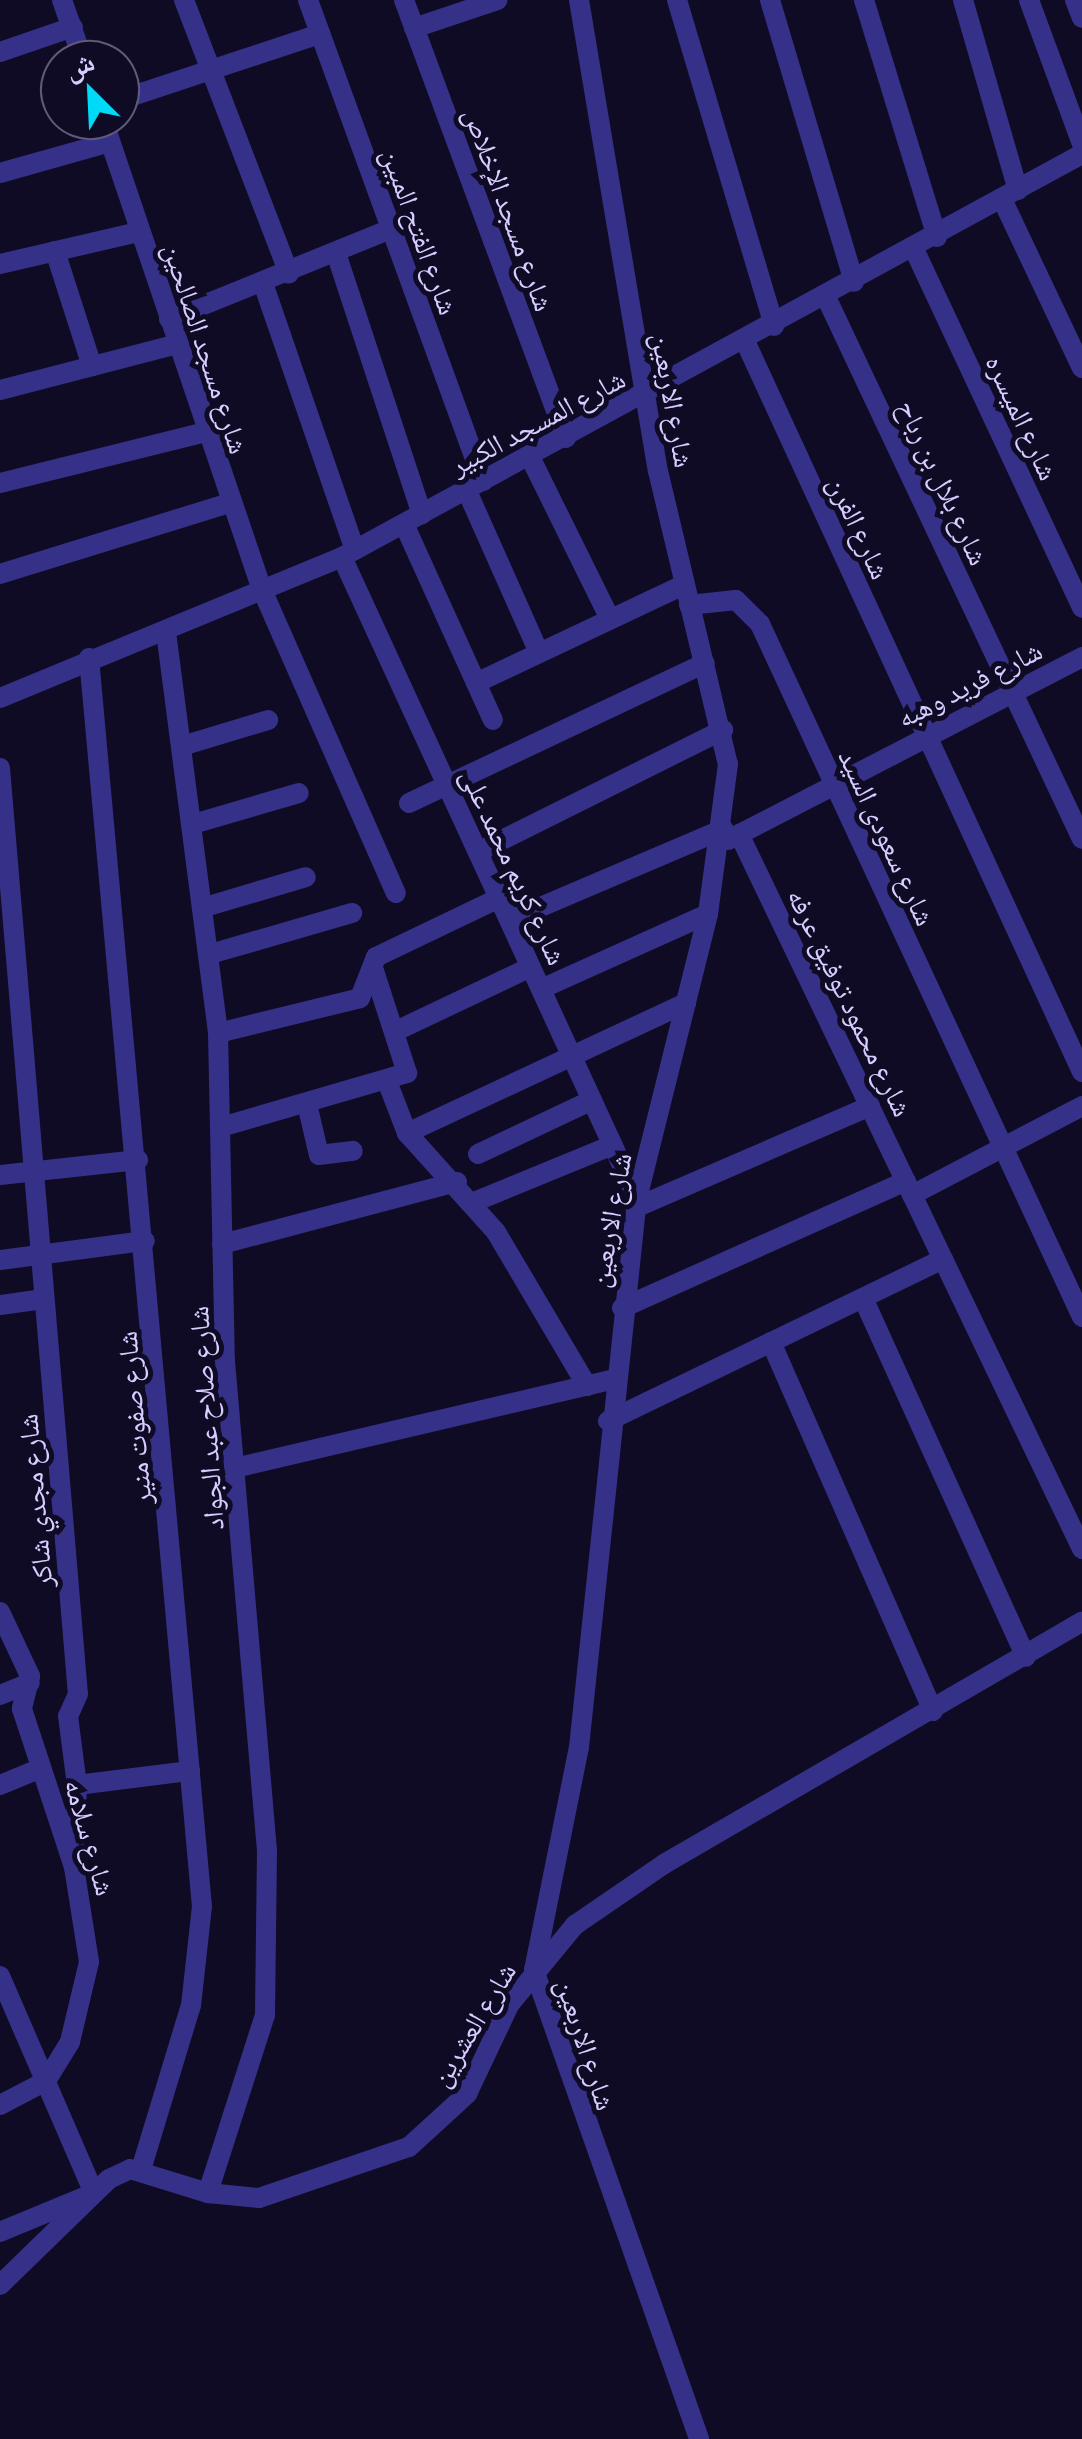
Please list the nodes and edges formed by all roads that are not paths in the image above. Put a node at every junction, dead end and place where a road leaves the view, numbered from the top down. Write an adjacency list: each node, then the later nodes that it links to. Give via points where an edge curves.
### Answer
1 (62, 0): 14 (street)
2 (184, 0): 19 (street)
3 (308, 0): 16 (street, شارع الفتح المبين)
4 (404, 0): 15 (street, شارع مسجد الإخلاص)
5 (494, 0): 15 (street)
6 (579, 0): 45 (street, شارع الاربعين)
7 (677, 0): 38 (street)
8 (770, 0): 34 (street)
9 (864, 0): 28 (street)
10 (962, 0): 25 (street)
11 (1028, 0): 22 (street)
12 (1076, 0): 13 (street)
13 (1082, 18)
14 (72, 28): 17 (street); 18 (street)
15 (414, 28): 47 (street, شارع مسجد الإخلاص)
16 (320, 34): 19 (street); 26 (street, شارع الفتح المبين)
17 (76, 40)
18 (0, 52)
19 (210, 70): 20 (street); 33 (street)
20 (140, 93)
21 (110, 142): 24 (street); 27 (street, شارع مسجد الصالحين)
22 (1082, 144)
23 (1082, 154): 25 (street, شارع المسجد الكبير)
24 (0, 174)
25 (1010, 194): 28 (street, شارع المسجد الكبير); 43 (street)
26 (392, 229): 31 (street); 50 (street, شارع الفتح المبين)
27 (140, 232): 30 (street); 37 (street, شارع مسجد الصالحين)
28 (937, 236): 29 (street, شارع المسجد الكبير)
29 (914, 249): 34 (street, شارع المسجد الكبير); 57 (street, شارع الميسره)
30 (56, 251): 32 (street); 42 (street)
31 (336, 253): 33 (street); 52 (street)
32 (0, 264)
33 (289, 274): 35 (street)
34 (854, 282): 36 (street, شارع المسجد الكبير)
35 (264, 286): 37 (street); 53 (street, شارع كريم محمد على)
36 (826, 297): 38 (street, شارع المسجد الكبير); 65 (street, شارع بلال بن رباح)
37 (169, 319): 40 (street, شارع مسجد الصالحين)
38 (774, 326): 39 (street, شارع المسجد الكبير)
39 (744, 341): 45 (street, شارع المسجد الكبير); 70 (street, شارع الفرن)
40 (178, 344): 42 (street); 46 (street, شارع مسجد الصالحين)
41 (0, 366): 44 (street)
42 (92, 366): 44 (street)
43 (1082, 368)
44 (3, 389)
45 (645, 395): 47 (street, شارع المسجد الكبير); 56 (street, شارع الاربعين)
46 (206, 432): 49 (street); 51 (street, شارع مسجد الصالحين)
47 (566, 438): 48 (street, شارع المسجد الكبير)
48 (530, 457): 50 (street, شارع المسجد الكبير); 58 (street)
49 (0, 483)
50 (475, 486): 52 (street, شارع المسجد الكبير); 60 (street, شارع الفتح المبين)
51 (230, 503): 54 (street); 55 (street, شارع مسجد الصالحين)
52 (413, 519): 53 (street, شارع المسجد الكبير); 64 (street)
53 (349, 553): 55 (street, شارع المسجد الكبير); 74 (street, شارع كريم محمد على)
54 (0, 574)
55 (263, 592): 59 (street, شارع المسجد الكبير); 82 (street, شارع مسجد الصالحين)
56 (686, 595): 58 (street); 63 (street, شارع الاربعين); 73 (street, شارع سعودى السيد, via 736,600 760,624)
57 (1082, 608)
58 (610, 620): 60 (street)
59 (166, 632): 62 (street, شارع المسجد الكبير); 71 (street, شارع صلاح عبد الجواد)
60 (539, 653): 64 (street)
61 (1082, 656): 65 (street, شارع فريد وهبه)
62 (89, 658): 66 (street, شارع المسجد الكبير); 109 (street, شارع صفوت منير)
63 (705, 663): 69 (street, شارع الاربعين); 74 (street)
64 (476, 683): 68 (street)
65 (1012, 692): 70 (street, شارع فريد وهبه); 79 (street, شارع بلال بن رباح)
66 (0, 698)
67 (268, 720): 71 (street)
68 (493, 720)
69 (723, 730): 78 (street, شارع الاربعين); 80 (street)
70 (925, 735): 73 (street, شارع فريد وهبه); 97 (street, شارع الفرن)
71 (182, 746): 77 (street, شارع صلاح عبد الجواد)
72 (0, 768): 89 (street, شارع مجدي شاكر)
73 (832, 784): 78 (street, شارع فريد وهبه); 106 (street, شارع سعودى السيد)
74 (447, 785): 76 (street); 80 (street, شارع كريم محمد على)
75 (299, 793): 77 (street)
76 (409, 803)
77 (194, 824): 84 (street, شارع صلاح عبد الجواد)
78 (728, 836): 86 (street, شارع الاربعين); 87 (street, شارع فريد وهبه); 101 (street, شارع محمود توفيق عرفه)
79 (1082, 839)
80 (478, 852): 83 (street, شارع كريم محمد على)
81 (306, 877): 84 (street)
82 (396, 894)
83 (499, 898): 87 (street, شارع كريم محمد على); 90 (street)
84 (205, 907): 88 (street, شارع صلاح عبد الجواد)
85 (352, 913): 88 (street)
86 (708, 914): 92 (street); 93 (street, شارع الاربعين)
87 (510, 920): 91 (street, شارع كريم محمد على)
88 (210, 954): 95 (street, شارع صلاح عبد الجواد)
89 (8, 957): 110 (street, شارع مجدي شاكر)
90 (370, 962): 94 (street); 95 (street, via 368,993 360,998)
91 (532, 967): 92 (street, شارع كريم محمد على); 94 (street)
92 (541, 989): 96 (street, شارع كريم محمد على)
93 (686, 1003): 96 (street); 115 (street, شارع الاربعين)
94 (396, 1030): 98 (street, via 409,1069)
95 (218, 1033): 103 (street, شارع صلاح عبد الجواد)
96 (572, 1056): 99 (street, شارع كريم محمد على); 104 (street)
97 (1082, 1072)
98 (387, 1081): 100 (street); 104 (street)
99 (592, 1100): 105 (street, شارع كريم محمد على); 108 (street)
100 (307, 1104): 103 (street); 107 (street, via 319,1154)
101 (870, 1106): 113 (street, شارع محمود توفيق عرفه); 115 (street)
102 (1082, 1106): 106 (street)
103 (220, 1128): 117 (street, شارع صلاح عبد الجواد)
104 (406, 1134): 112 (street)
105 (613, 1146): 114 (street); 115 (street, شارع كريم محمد على)
106 (1003, 1148): 113 (street); 125 (street, شارع سعودى السيد)
107 (354, 1151)
108 (478, 1154)
109 (138, 1160): 110 (street); 116 (street, شارع صفوت منير)
110 (34, 1172): 111 (street); 118 (street, شارع مجدي شاكر)
111 (0, 1175)
112 (457, 1182): 114 (street); 117 (street)
113 (909, 1188): 119 (street, شارع محمود توفيق عرفه); 124 (street)
114 (474, 1202): 128 (street)
115 (637, 1202): 124 (street, شارع الاربعين)
116 (146, 1241): 118 (street); 139 (street, شارع صفوت منير)
117 (222, 1244): 130 (street, شارع صلاح عبد الجواد)
118 (40, 1254): 120 (street); 122 (street, شارع مجدي شاكر)
119 (943, 1259): 121 (street); 131 (street, شارع محمود توفيق عرفه)
120 (0, 1260)
121 (863, 1298): 126 (street); 134 (street)
122 (44, 1299): 123 (street); 141 (street, شارع مجدي شاكر, via 78,1694 68,1716)
123 (0, 1305)
124 (622, 1308): 127 (street, شارع الاربعين)
125 (1082, 1317)
126 (772, 1342): 129 (street); 137 (street)
127 (613, 1379): 128 (street); 129 (street, شارع الاربعين)
128 (587, 1386): 130 (street)
129 (608, 1421): 143 (street, شارع الاربعين, via 582,1729)
130 (235, 1468): 149 (street, شارع صلاح عبد الجواد, via 263,1752 269,1981 258,2044)
131 (1082, 1548)
132 (0, 1612): 135 (street, شارع سلامه)
133 (1082, 1622): 134 (street, شارع العشرين)
134 (1026, 1656): 137 (street, شارع العشرين)
135 (30, 1683): 136 (street); 138 (street, شارع سلامه, via 22,1709)
136 (0, 1695)
137 (933, 1711): 143 (street, شارع العشرين, via 616,1892)
138 (41, 1768): 140 (street); 142 (street, شارع سلامه)
139 (190, 1771): 141 (street); 147 (street, شارع صفوت منير, via 199,1958)
140 (0, 1784)
141 (78, 1785): 142 (street, شارع مجدي شاكر)
142 (74, 1866): 145 (street, شارع سلامه, via 89,1962 70,2042)
143 (534, 1970): 149 (street, شارع العشرين, via 467,2094 409,2147 283,2192); 152 (street, شارع الاربعين)
144 (0, 1976): 145 (street)
145 (46, 2081): 146 (street); 148 (street)
146 (0, 2105)
147 (142, 2166): 148 (street); 149 (street, شارع العشرين)
148 (94, 2193): 150 (street); 151 (street)
149 (208, 2193)
150 (0, 2232)
151 (0, 2285)
152 (699, 2439)

